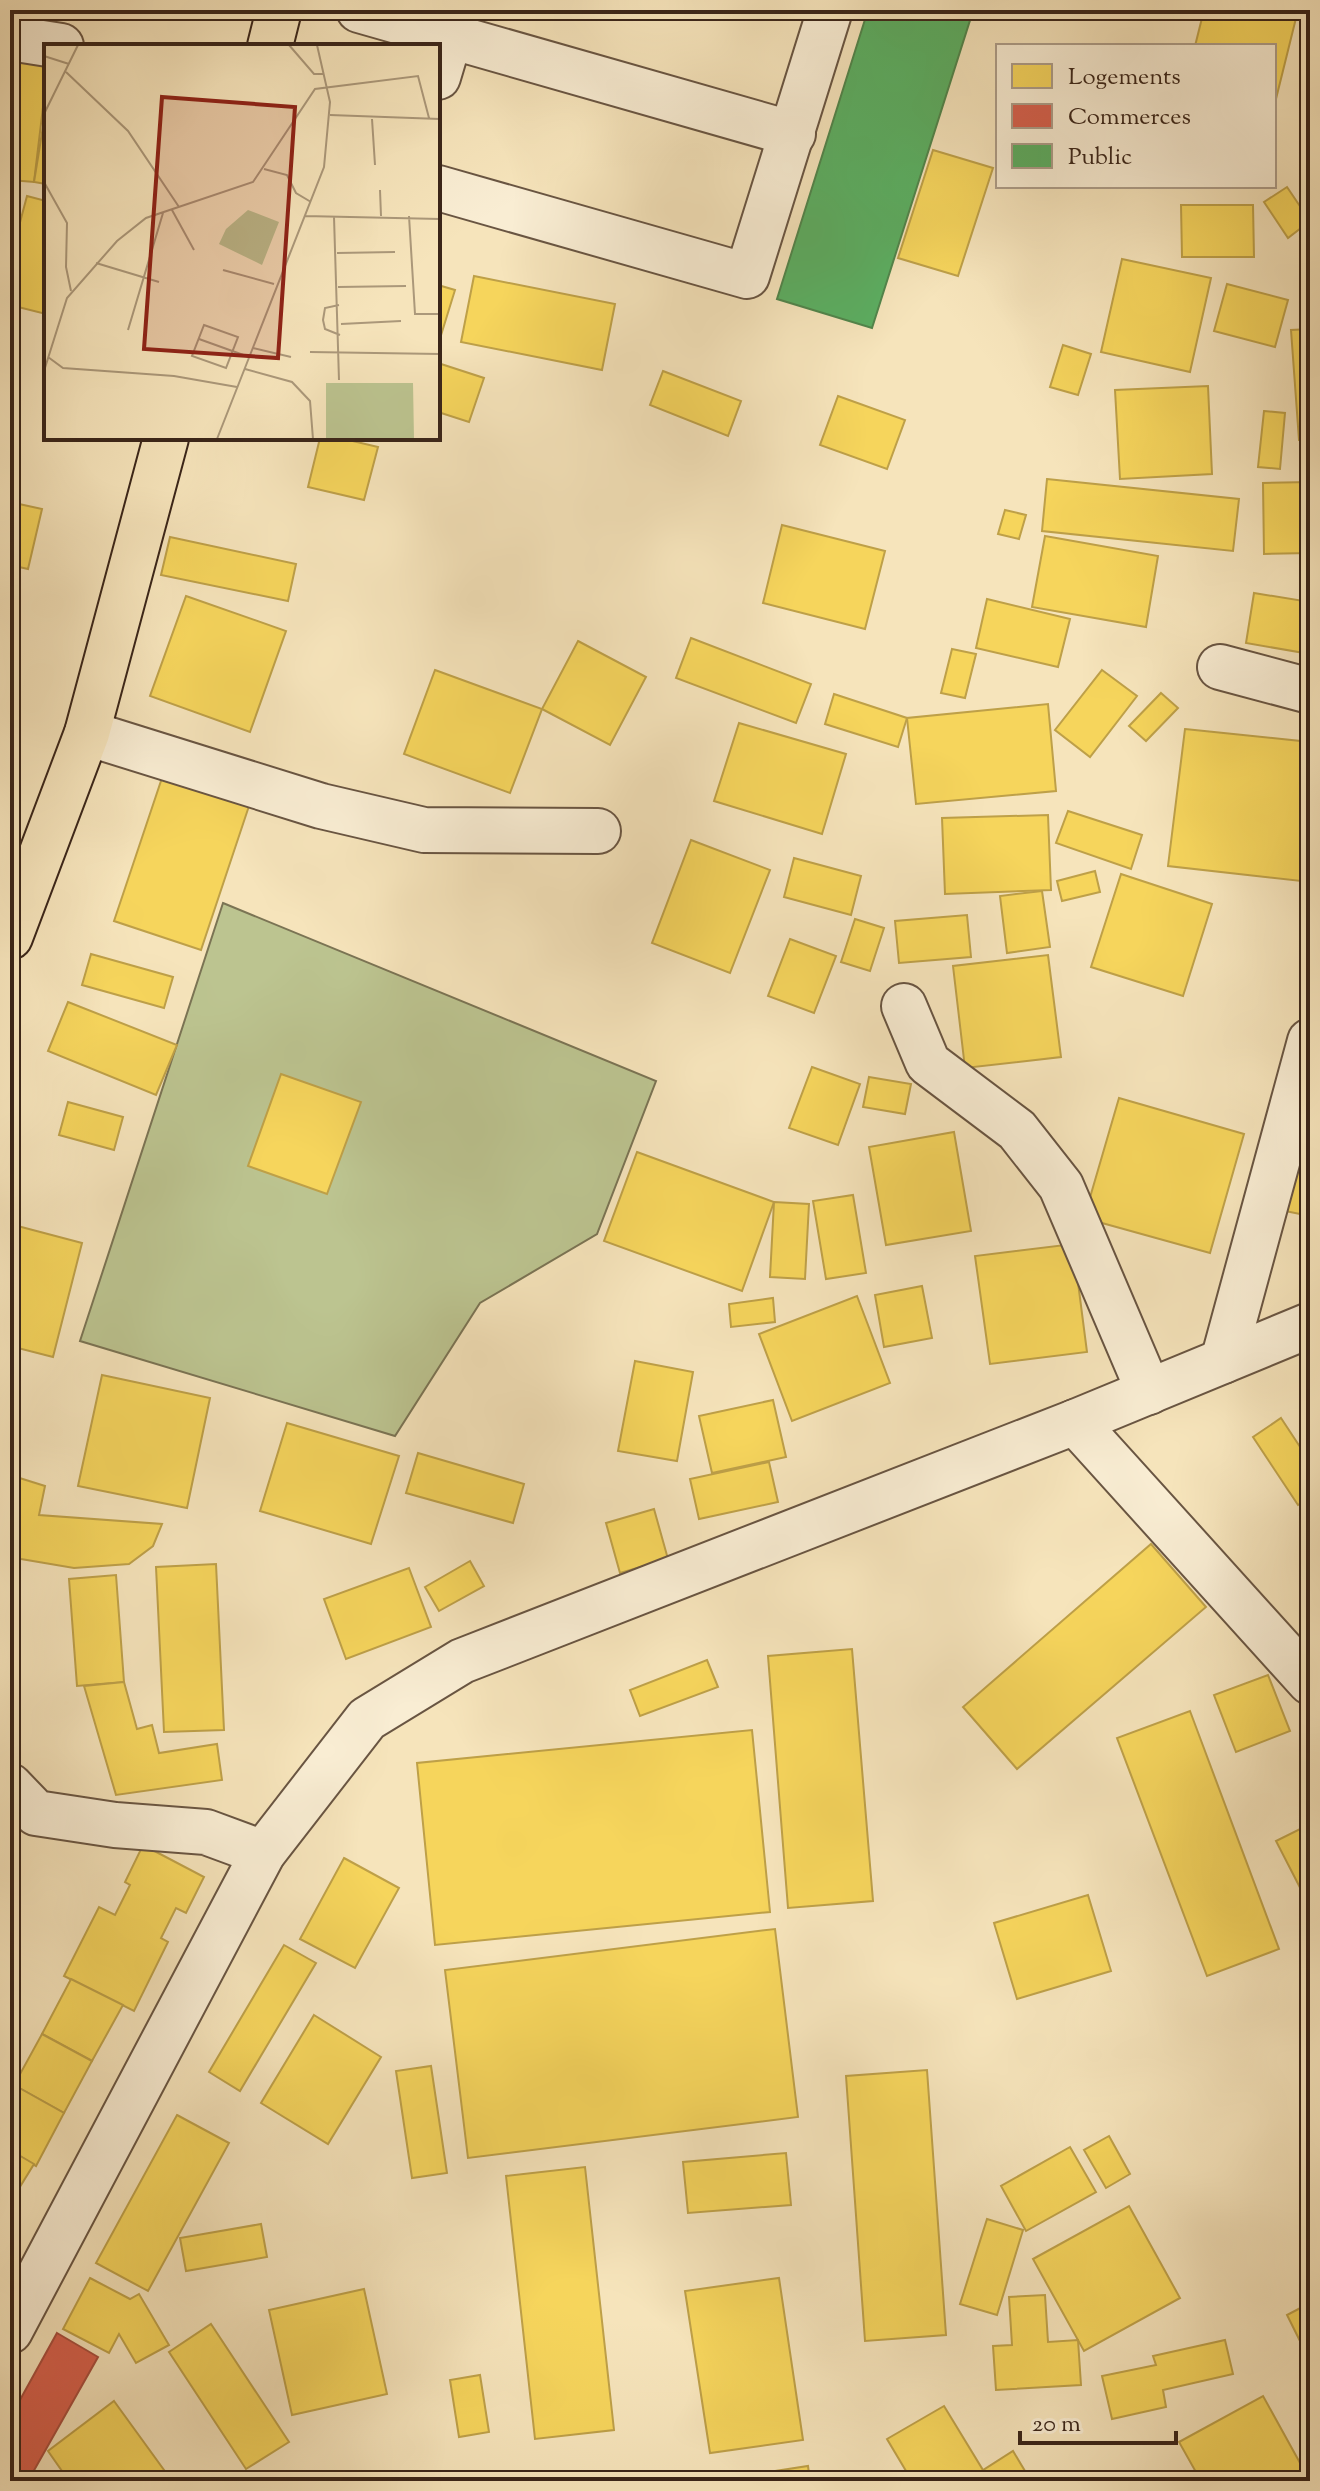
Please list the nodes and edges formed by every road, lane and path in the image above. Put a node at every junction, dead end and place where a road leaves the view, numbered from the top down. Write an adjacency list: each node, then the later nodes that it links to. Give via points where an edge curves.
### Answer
1 (279, 10): 7 (highway)
2 (359, 10): 4 (street)
3 (830, 10): 9 (street)
4 (454, 23): 8 (street); 9 (street)
5 (10, 38): 6 (street)
6 (48, 44)
7 (270, 44)
8 (440, 70)
9 (793, 134): 10 (street, via 747,276)
10 (440, 189)
11 (165, 440): 14 (highway)
12 (1220, 667): 13 (street)
13 (1310, 691)
14 (87, 733): 15 (street, via 321,806 424,830); 16 (highway)
15 (598, 831)
16 (10, 937)
17 (904, 1006): 21 (street, via 928,1063 1017,1130 1061,1186)
18 (1310, 1041): 20 (street)
19 (1310, 1325): 20 (street)
20 (1223, 1361): 21 (street)
21 (1149, 1392): 22 (street)
22 (1075, 1422): 23 (street); 25 (street, via 462,1661 367,1719)
23 (1310, 1682)
24 (10, 1786): 25 (street, via 36,1813 206,1832)
25 (263, 1853): 26 (street)
26 (10, 2331)

